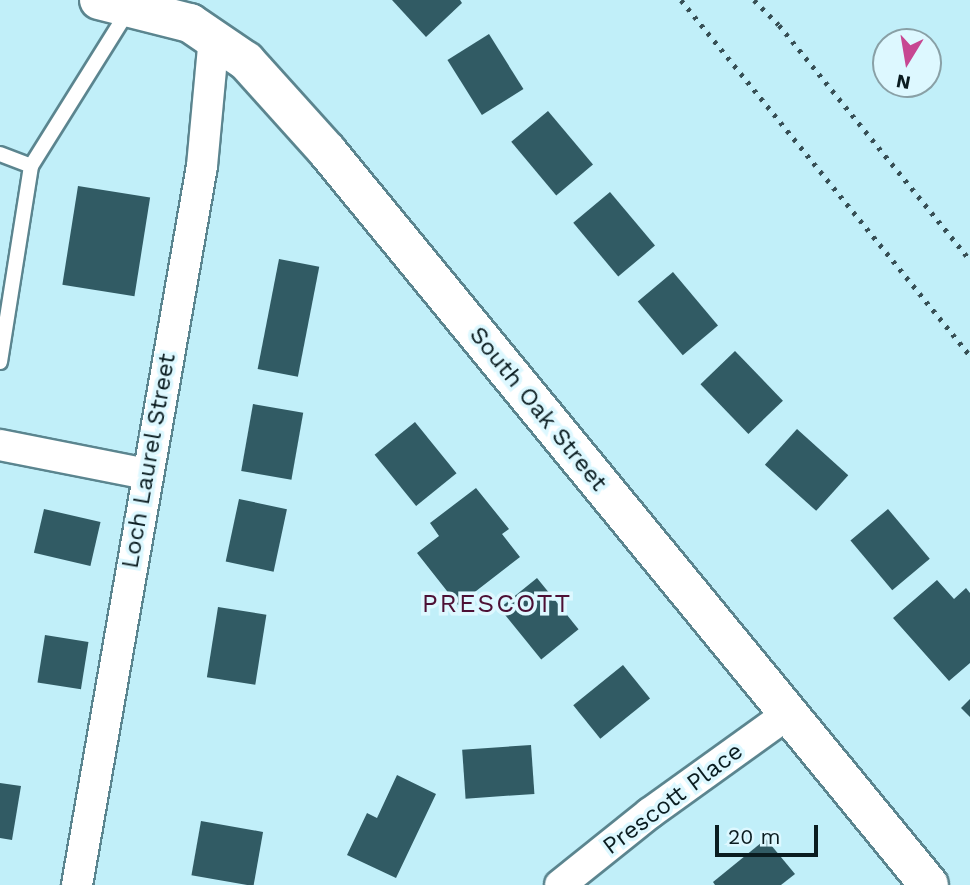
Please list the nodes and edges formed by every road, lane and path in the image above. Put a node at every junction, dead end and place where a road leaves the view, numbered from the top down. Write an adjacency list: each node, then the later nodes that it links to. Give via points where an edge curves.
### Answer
1 (114, 3): 2 (main road, South Oak Street, via 190,23); 4 (lane)
2 (214, 37): 8 (street, Loch Laurel Street, via 202,166); 9 (main road, South Oak Street, via 246,61 327,151)
3 (0, 154): 4 (lane)
4 (31, 166): 5 (lane)
5 (7, 279): 6 (lane)
6 (0, 362)
7 (0, 445): 8 (street)
8 (146, 474): 10 (street, Loch Laurel Street)
9 (788, 714): 11 (street, Prescott Place, via 650,813); 12 (main road, South Oak Street)
10 (77, 885)
11 (560, 885)
12 (929, 885)

